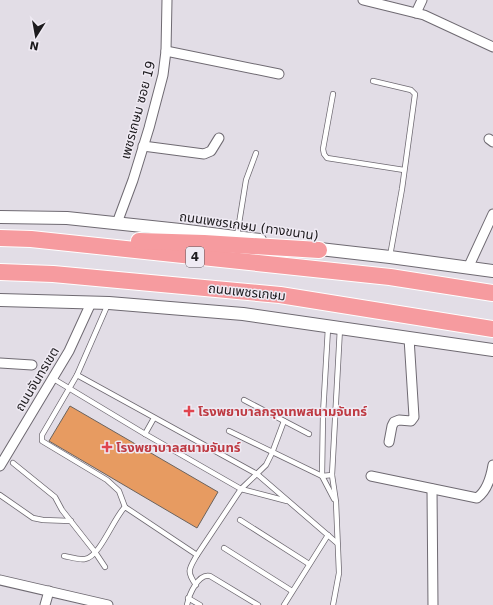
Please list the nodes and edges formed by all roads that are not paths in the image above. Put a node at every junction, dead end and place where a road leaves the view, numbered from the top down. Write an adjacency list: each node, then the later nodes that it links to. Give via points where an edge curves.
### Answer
1 (167, 0): 6 (street, เพชรเกษม ซอย 19)
2 (362, 0): 4 (street)
3 (422, 0): 4 (street)
4 (416, 13): 5 (street)
5 (493, 47)
6 (166, 51): 7 (street); 11 (street, เพชรเกษม ซอย 19, via 163,75)
7 (278, 74)
8 (373, 81): 13 (lane, via 411,90 415,94)
9 (333, 94): 13 (lane, via 323,149 327,158)
10 (219, 138): 11 (street, via 212,151 204,154)
11 (143, 146): 16 (street, เพชรเกษม ซอย 19)
12 (256, 153): 17 (lane, via 246,180)
13 (404, 170): 21 (lane)
14 (493, 214): 22 (street)
15 (0, 217): 16 (main road, ถนนเพชรเกษม (ทางขนาน) / 4, via 67,218)
16 (117, 223): 17 (main road, ถนนเพชรเกษม (ทางขนาน) / 4)
17 (237, 236): 20 (main road, ถนนเพชรเกษม (ทางขนาน) / 4)
18 (0, 238): 19 (highway, 4)
19 (31, 239): 20 (highway, via 204,243); 25 (highway, 4, via 390,277)
20 (319, 250): 21 (main road, ถนนเพชรเกษม (ทางขนาน) / 4)
21 (390, 257): 22 (main road, ถนนเพชรเกษม (ทางขนาน) / 4)
22 (468, 268): 23 (main road, ถนนเพชรเกษม (ทางขนาน) / 4)
23 (493, 271)
24 (0, 272): 30 (highway, ถนนเพชรเกษม / 4, via 53,274 280,295)
25 (493, 293)
26 (0, 300): 27 (main road)
27 (91, 303): 28 (main road); 36 (street, ถนนจันทรเขต, via 69,351)
28 (109, 303): 29 (main road, via 243,314); 35 (lane)
29 (334, 327): 31 (main road); 50 (lane); 51 (lane, via 323,414)
30 (493, 329)
31 (408, 338): 32 (main road); 44 (street, via 414,417 411,421 394,422)
32 (493, 350)
33 (0, 363): 34 (street)
34 (32, 365)
35 (77, 375): 37 (lane); 39 (lane)
36 (52, 378): 37 (lane); 47 (street, ถนนจันทรเขต)
37 (68, 388): 42 (lane); 58 (lane, via 44,429 42,441 106,480 119,491)
38 (244, 400): 40 (lane)
39 (154, 418): 42 (lane); 49 (lane)
40 (284, 421): 43 (lane); 45 (lane)
41 (229, 431): 45 (lane)
42 (145, 434): 53 (lane)
43 (309, 434)
44 (389, 442)
45 (272, 453): 49 (lane, via 266,465); 51 (lane)
46 (13, 464): 60 (lane, via 56,497)
47 (0, 466)
48 (492, 472): 54 (street, via 485,490 477,498)
49 (256, 474): 53 (lane); 56 (lane)
50 (332, 475): 51 (lane); 57 (lane)
51 (322, 476): 57 (lane)
52 (371, 476): 54 (street)
53 (241, 489): 56 (lane); 65 (lane)
54 (432, 489): 81 (street)
55 (0, 495): 60 (lane, via 33,518)
56 (288, 501): 61 (lane)
57 (336, 502): 62 (lane)
58 (125, 507): 64 (lane); 65 (lane)
59 (240, 520): 67 (lane)
60 (71, 521): 64 (lane)
61 (328, 535): 62 (lane); 67 (lane)
62 (337, 543): 80 (lane, via 339,573)
63 (224, 548): 71 (lane)
64 (95, 552): 66 (lane, via 84,560); 68 (lane)
65 (197, 555): 70 (lane, via 189,568)
66 (64, 556)
67 (309, 564): 71 (lane)
68 (105, 567)
69 (0, 580): 72 (street)
70 (196, 585): 73 (lane); 78 (lane, via 201,577 210,576)
71 (292, 591): 79 (lane)
72 (49, 592): 74 (street); 75 (street)
73 (188, 598): 76 (lane); 77 (lane)
74 (45, 605)
75 (108, 605)
76 (187, 605)
77 (200, 605)
78 (258, 605)
79 (284, 605)
80 (333, 605)
81 (433, 605)

